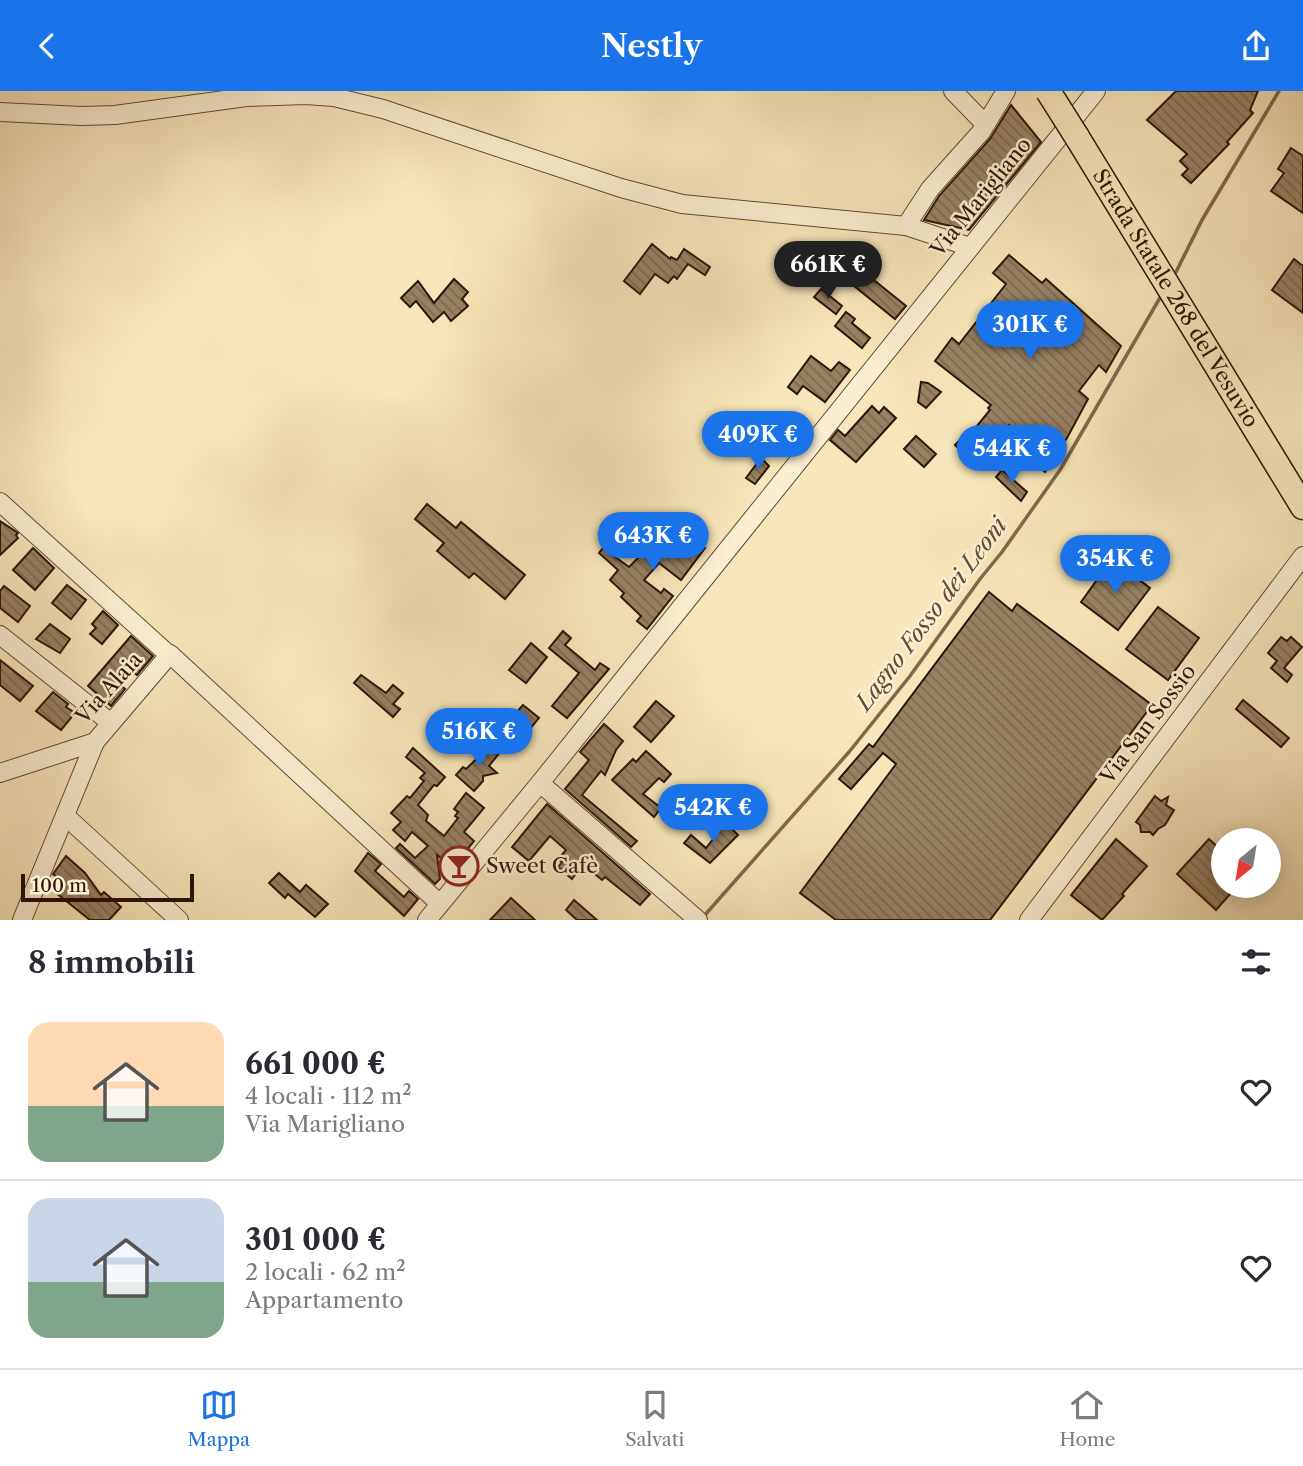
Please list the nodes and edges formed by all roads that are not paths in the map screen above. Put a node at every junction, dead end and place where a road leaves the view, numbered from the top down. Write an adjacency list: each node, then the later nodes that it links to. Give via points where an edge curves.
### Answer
1 (953, 91): 6 (street)
2 (1006, 91): 6 (street)
3 (1048, 91): 10 (highway, Strada Statale 268 del Vesuvio, bridge)
4 (1096, 91): 8 (street, Via Marigliano)
5 (0, 111): 7 (street, via 115,115 246,97 334,97 682,204)
6 (985, 124): 7 (street, via 930,189)
7 (906, 226): 8 (street)
8 (970, 247): 17 (street, Via Marigliano)
9 (0, 502): 13 (street)
10 (1303, 507)
11 (1303, 556): 24 (street, Via San Sossio)
12 (0, 635): 14 (street)
13 (169, 655): 14 (street, Via Alaia); 19 (street)
14 (111, 723): 15 (street, Via Alaia)
15 (94, 742): 16 (street, Via Alaia); 20 (street)
16 (0, 773)
17 (541, 783): 19 (street, Via Marigliano); 23 (street)
18 (71, 821): 21 (street)
19 (440, 904): 22 (street, Via Marigliano)
20 (22, 920)
21 (179, 920)
22 (428, 920)
23 (698, 920)
24 (1029, 920)

